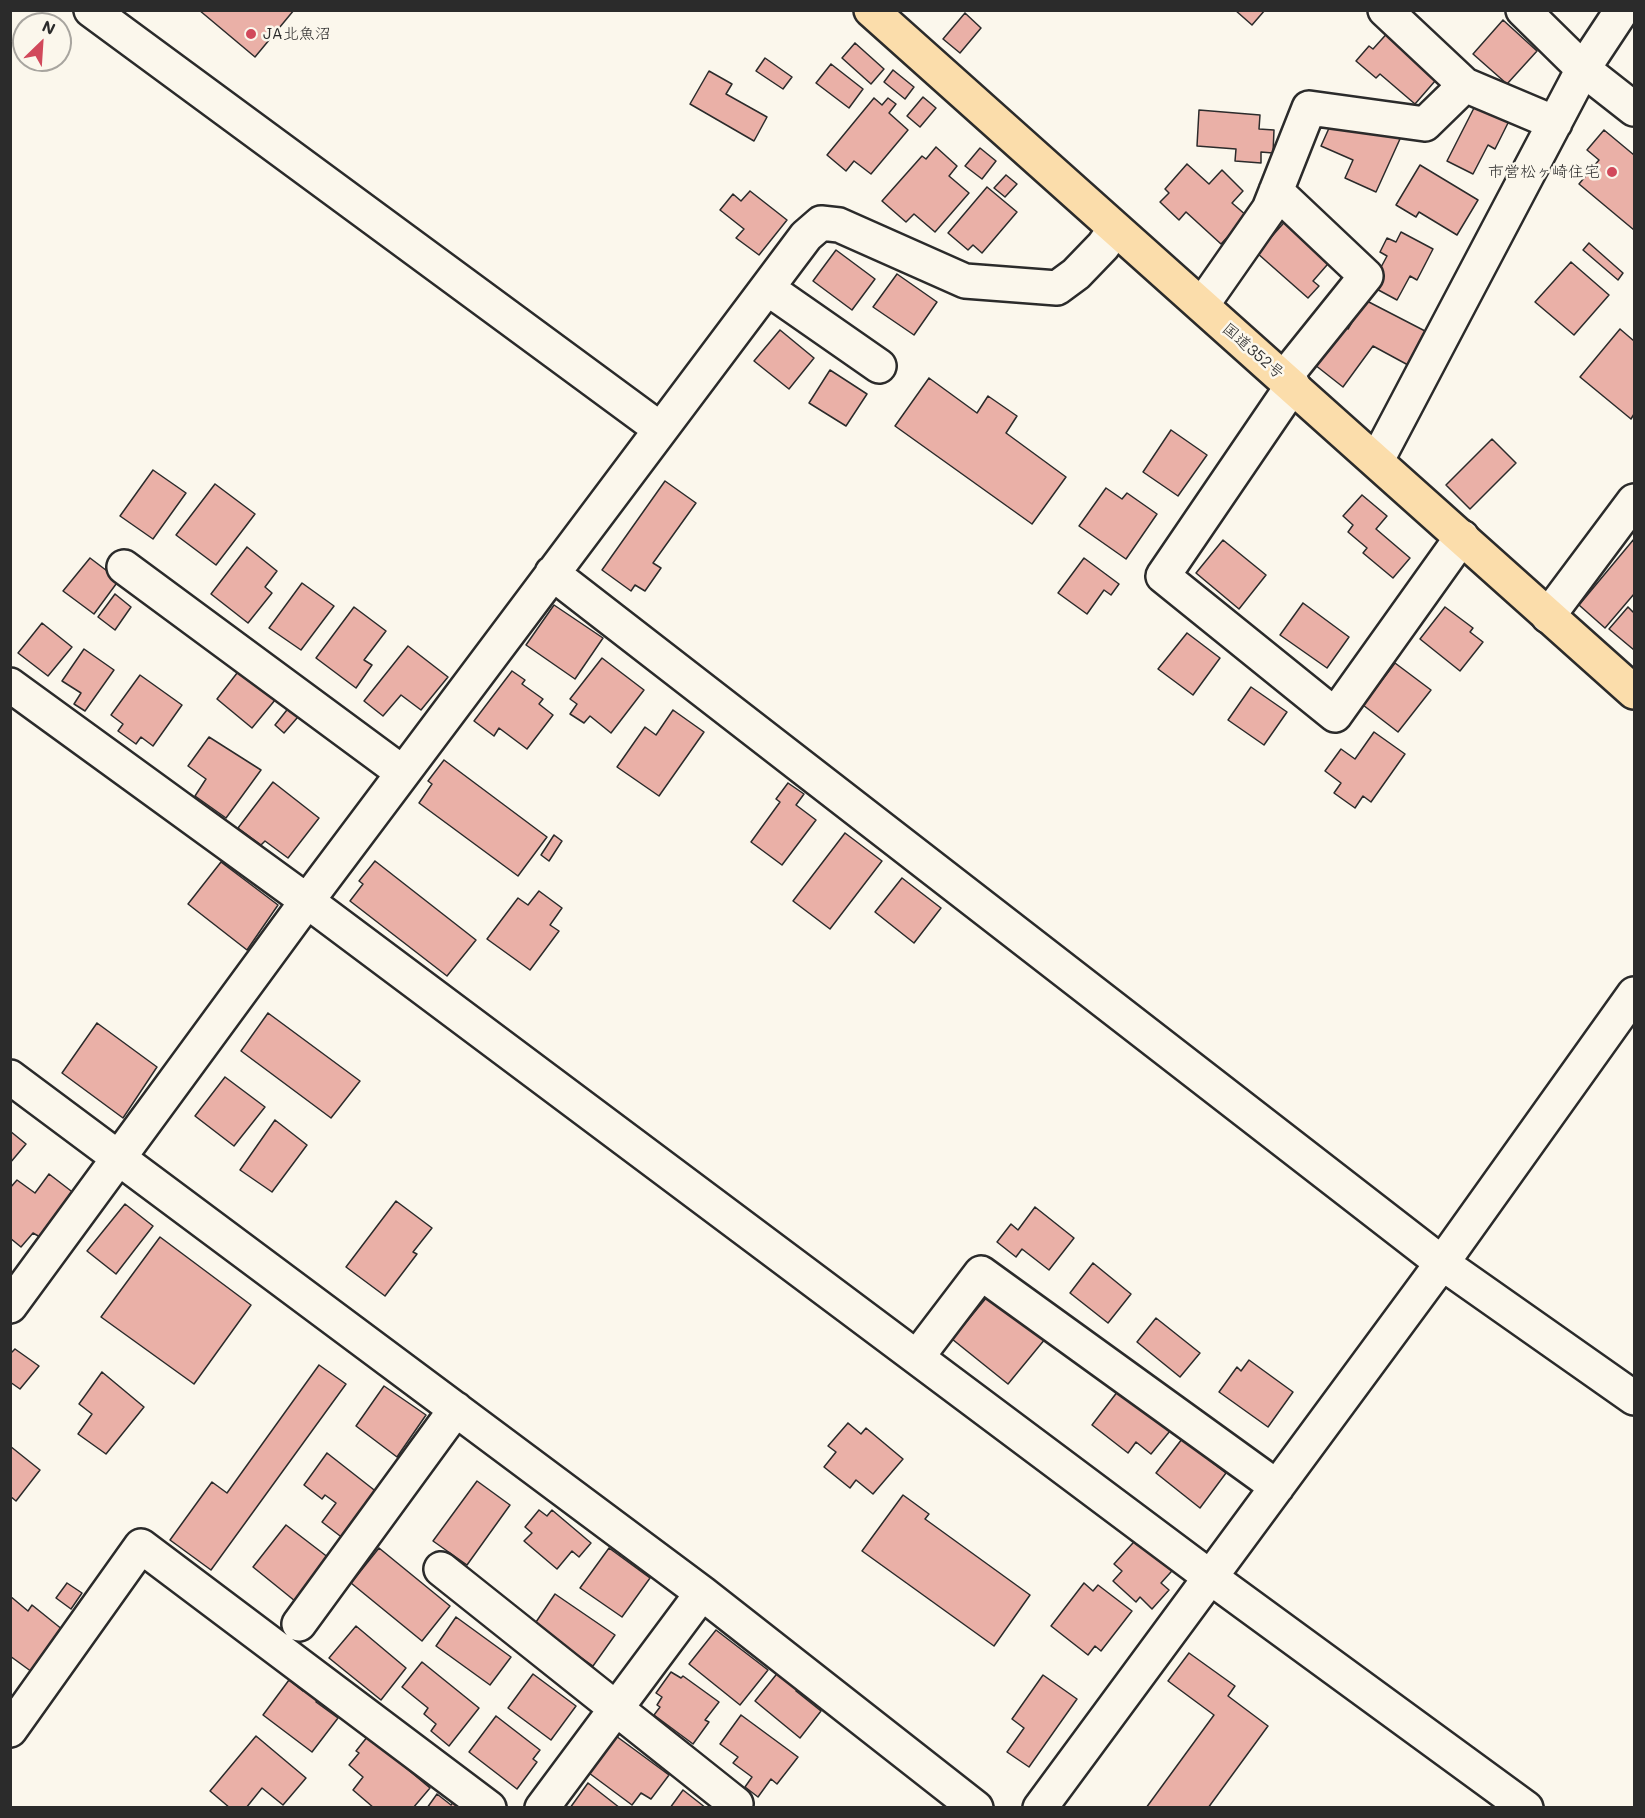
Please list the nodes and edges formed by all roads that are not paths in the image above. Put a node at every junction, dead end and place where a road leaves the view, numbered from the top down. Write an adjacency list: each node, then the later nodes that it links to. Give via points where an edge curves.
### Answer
1 (91, 10): 16 (street)
2 (871, 10): 11 (highway, 国道352号)
3 (1385, 10): 7 (street)
4 (1523, 10): 6 (street)
5 (1622, 10): 6 (street)
6 (1583, 69): 8 (street); 9 (street)
7 (1465, 85): 9 (street); 10 (street, via 1425,124 1309,108)
8 (1635, 109)
9 (1555, 123): 17 (street)
10 (1275, 191): 13 (street, via 1269,209); 15 (street, via 1366,276)
11 (1115, 229): 12 (street, via 1076,274 1057,288 965,281 839,225 821,223 806,236); 13 (highway, 国道352号)
12 (767, 288): 14 (street); 16 (street)
13 (1202, 305): 15 (highway, 国道352号)
14 (879, 366)
15 (1288, 381): 17 (highway, 国道352号); 19 (street, via 1163,576 1335,715)
16 (660, 429): 21 (street)
17 (1377, 460): 19 (highway, 国道352号)
18 (1635, 501): 22 (street)
19 (1462, 537): 22 (highway, 国道352号)
20 (124, 567): 25 (street)
21 (552, 573): 25 (street); 30 (street)
22 (1548, 616): 24 (highway, 国道352号)
23 (10, 685): 26 (street)
24 (1635, 692)
25 (403, 773): 26 (street)
26 (307, 901): 29 (street); 32 (street)
27 (1635, 994): 30 (street)
28 (10, 1077): 29 (street)
29 (121, 1158): 31 (street); 34 (street)
30 (1442, 1263): 33 (street); 35 (street)
31 (10, 1306)
32 (917, 1357): 35 (street, via 981,1273); 37 (street)
33 (1635, 1398)
34 (456, 1409): 38 (street); 39 (street)
35 (1277, 1487): 37 (street)
36 (441, 1569): 40 (street)
37 (1210, 1577): 46 (street); 47 (street)
38 (702, 1593): 40 (street); 45 (street)
39 (299, 1624)
40 (616, 1708): 42 (street); 44 (street)
41 (10, 1730): 43 (street, via 141,1546)
42 (736, 1804)
43 (489, 1808)
44 (542, 1808)
45 (976, 1808)
46 (1040, 1808)
47 (1526, 1808)

